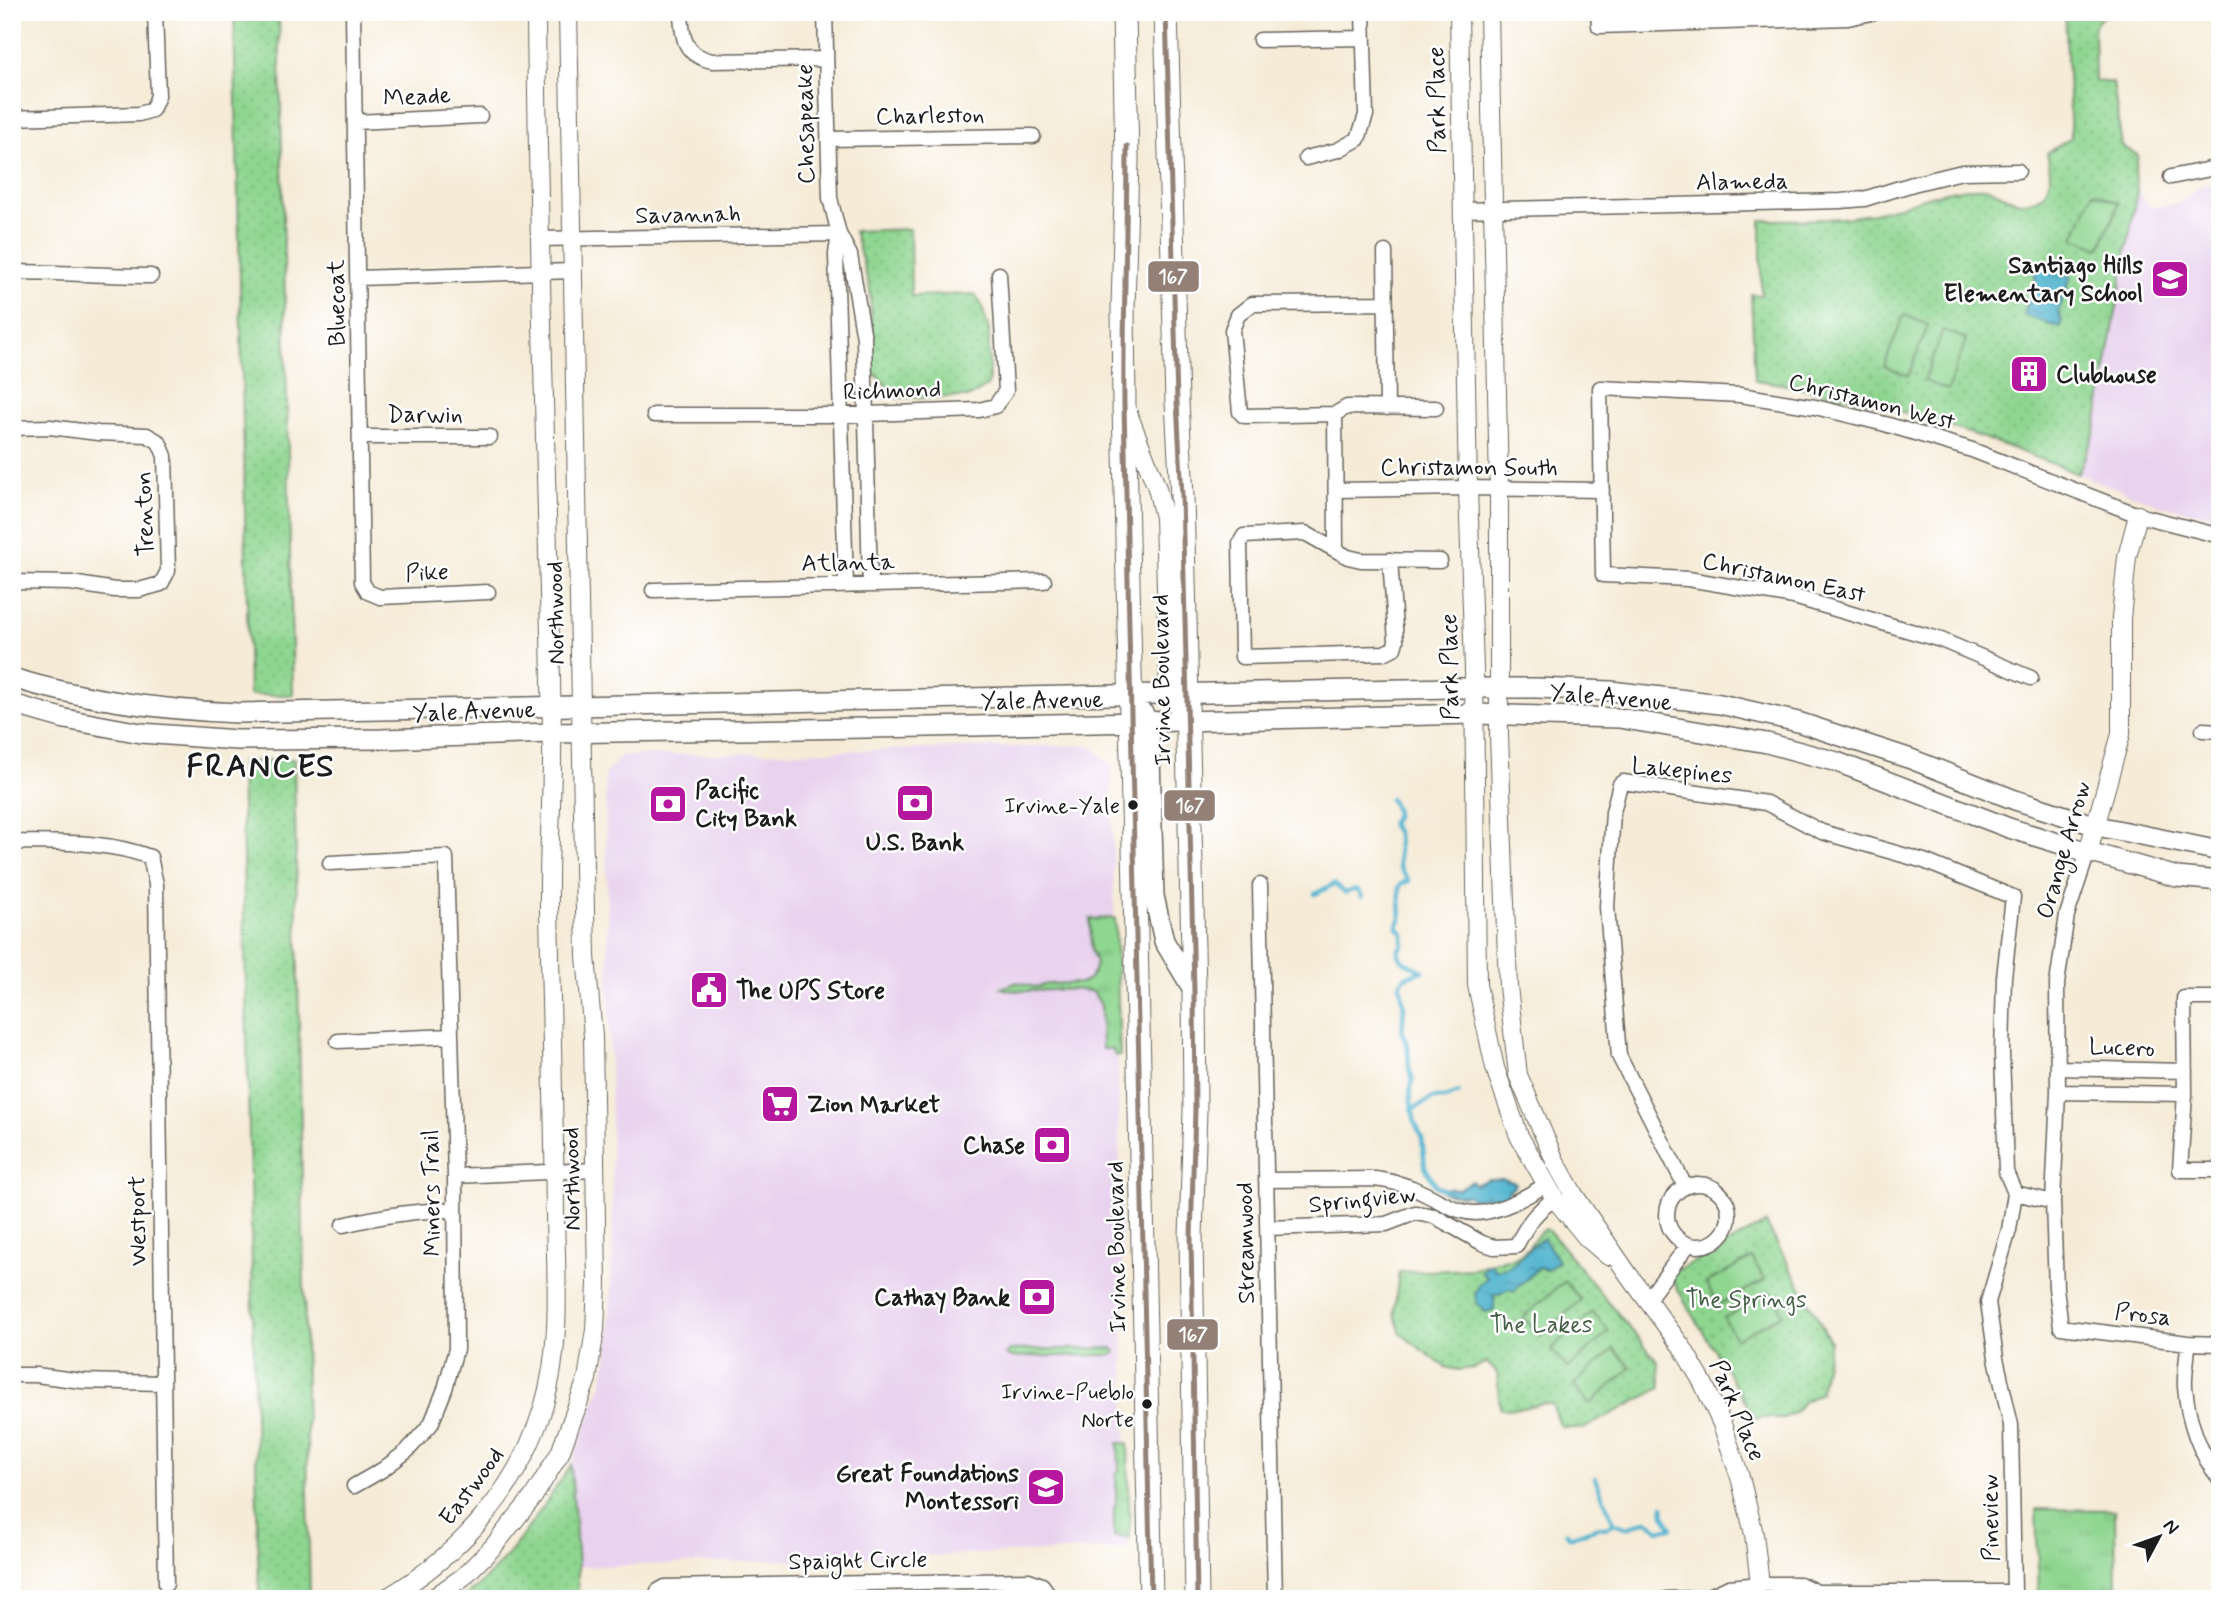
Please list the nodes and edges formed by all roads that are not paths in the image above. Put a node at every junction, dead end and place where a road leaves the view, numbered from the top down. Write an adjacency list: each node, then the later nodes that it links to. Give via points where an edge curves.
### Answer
1 (155, 12): 18 (street, via 158,96 152,110)
2 (353, 12): 19 (street, Bluecoat)
3 (536, 12): 29 (street, Northwood)
4 (568, 12): 30 (street, Northwood)
5 (681, 12): 16 (street, via 686,44 700,58)
6 (825, 12): 16 (street, Chesapeake)
7 (1124, 12): 39 (main road, Irvine Boulevard)
8 (1166, 12): 69 (main road, Irvine Boulevard)
9 (1363, 12): 14 (street)
10 (1459, 12): 26 (street, Park Place)
11 (1489, 12): 27 (street, Park Place)
12 (1598, 12): 13 (street, via 1599,26 1848,18)
13 (1876, 12)
14 (1363, 38): 15 (street); 22 (street, via 1366,115 1358,139)
15 (1260, 40)
16 (826, 59): 21 (street, Chesapeake)
17 (480, 116): 19 (street, Meade)
18 (12, 118)
19 (356, 122): 37 (street, Bluecoat)
20 (1033, 136): 21 (street, Charleston)
21 (828, 139): 28 (street, Chesapeake, via 830,198)
22 (1306, 158)
23 (2220, 167): 25 (street)
24 (2018, 171): 27 (street, Alameda, via 1962,172 1841,201)
25 (2171, 177)
26 (1462, 210): 27 (street, Alameda); 49 (street, Park Place)
27 (1494, 210): 50 (street, Park Place)
28 (839, 234): 30 (street, Savannah); 42 (street, Chesapeake, via 850,255 864,338); 45 (street, Chesapeake)
29 (539, 239): 30 (street, Savannah); 34 (street, Northwood)
30 (572, 239): 32 (street, Northwood)
31 (1385, 252): 38 (street)
32 (573, 271): 34 (street); 73 (street, Northwood)
33 (12, 272): 36 (street)
34 (540, 272): 37 (street); 72 (street, Northwood)
35 (999, 274): 42 (street, Richmond, via 1006,391 995,406)
36 (151, 276)
37 (358, 278): 48 (street, Bluecoat)
38 (1385, 303): 40 (street); 43 (street, via 1252,304 1238,315 1232,330 1240,412 1244,416)
39 (1124, 405): 69 (street, via 1164,517); 70 (main road, Irvine Boulevard)
40 (1388, 408): 41 (street); 43 (street, via 1347,407)
41 (1436, 408)
42 (865, 414): 45 (street, Richmond); 60 (street, Chesapeake)
43 (1335, 414): 51 (street)
44 (654, 415): 45 (street, Richmond)
45 (840, 415): 61 (street, Chesapeake)
46 (12, 428): 59 (street, Trenton, via 147,435 159,442 165,456 169,554 161,584 139,590)
47 (490, 437): 48 (street, Darwin)
48 (361, 438): 63 (street, Bluecoat, via 362,582)
49 (1468, 488): 50 (street, Christamon South); 51 (street, Christamon South); 67 (street, Park Place)
50 (1499, 489): 52 (street, Christamon South); 68 (street, Park Place)
51 (1336, 490): 55 (street)
52 (1602, 490): 53 (street, Christamon West, via 1600,388 1740,395 1815,407 1972,450); 66 (street, Christamon East, via 1603,575 1688,579 1794,597 1941,640)
53 (2138, 515): 54 (street, Christamon West); 82 (street, Orange Arrow, via 2127,557 2121,618 2121,734)
54 (2220, 536)
55 (1336, 549): 56 (street, via 1360,560); 56 (street, via 1305,533 1244,536 1240,543 1241,657 1384,653 1394,648)
56 (1390, 560): 57 (street)
57 (1440, 561)
58 (1044, 581): 60 (street, Atlanta)
59 (12, 582)
60 (870, 584): 61 (street, Atlanta)
61 (846, 585): 62 (street, Atlanta)
62 (653, 590)
63 (368, 592): 64 (street, Pike, via 380,597)
64 (488, 592)
65 (12, 678): 72 (main road, Yale Avenue, via 84,696 202,712)
66 (2031, 678)
67 (1475, 688): 68 (main road, Yale Avenue); 69 (main road, Yale Avenue); 74 (street, Park Place)
68 (1499, 688): 75 (street, Park Place); 82 (main road, Yale Avenue, via 1636,693 1720,704 1798,722)
69 (1178, 695): 70 (main road, Yale Avenue); 76 (main road, Irvine Boulevard)
70 (1130, 696): 73 (main road, Yale Avenue); 77 (main road, Irvine Boulevard)
71 (12, 704): 80 (main road, Yale Avenue, via 105,728 213,739)
72 (551, 705): 73 (main road, Yale Avenue); 80 (street, Northwood)
73 (581, 705): 81 (street, Northwood)
74 (1475, 715): 75 (main road, Yale Avenue); 76 (main road, Yale Avenue); 104 (street, Park Place, via 1477,985 1495,1068 1519,1136)
75 (1499, 715): 84 (main road, Yale Avenue, via 1619,718 1767,743 1838,762 2010,828); 111 (street, Park Place, via 1508,986 1518,1075 1555,1161)
76 (1188, 721): 77 (main road, Yale Avenue); 90 (main road, Irvine Boulevard)
77 (1140, 722): 81 (main road, Yale Avenue); 90 (main road, via 1157,918 1164,941); 127 (main road, Irvine Boulevard)
78 (2203, 730): 79 (street)
79 (2220, 731)
80 (552, 733): 81 (main road, Yale Avenue); 98 (street, Northwood, via 549,909)
81 (582, 733): 99 (street, Northwood)
82 (2097, 826): 84 (street, Orange Arrow); 85 (main road, Yale Avenue)
83 (12, 842): 118 (street, Westport, via 97,843 150,857 156,884)
84 (2088, 852): 87 (main road, Yale Avenue, via 2178,877); 94 (street, Orange Arrow, via 2067,915 2057,984)
85 (2220, 852)
86 (330, 863): 92 (street, Miners Trail, via 446,857)
87 (2220, 881)
88 (1260, 886): 102 (street, Streamwood)
89 (2013, 897): 103 (street, Lakepines, via 1924,861 1822,832 1766,803 1620,784 1613,812 1607,907 1619,1056); 105 (street, Pineview, via 2002,1053 2006,1172)
90 (1194, 991): 128 (main road, Irvine Boulevard, via 1191,1237)
91 (2220, 998): 95 (street, via 2184,998)
92 (450, 1036): 93 (street); 101 (street, Miners Trail)
93 (338, 1041)
94 (2057, 1068): 95 (street, Lucero); 96 (street, Orange Arrow)
95 (2185, 1072): 97 (street)
96 (2058, 1092): 97 (street, Lucero); 106 (street, Orange Arrow)
97 (2185, 1094): 100 (street, via 2180,1170)
98 (555, 1170): 99 (street); 101 (street); 116 (street, Northwood, via 556,1330)
99 (595, 1170): 125 (street, Northwood, via 595,1319 587,1379 560,1452 533,1497 493,1547)
100 (2220, 1170)
101 (455, 1177): 107 (street, Miners Trail)
102 (1266, 1180): 104 (street, Springview, via 1393,1181 1451,1208 1483,1213); 109 (street, Streamwood)
103 (1685, 1186): 110 (street, via 1670,1200 1667,1220 1677,1238); 110 (street, via 1713,1187 1729,1210 1721,1236 1704,1245)
104 (1550, 1192): 109 (street, Springview, via 1516,1245 1494,1247 1434,1216 1415,1213 1386,1224); 111 (street, Park Place, via 1587,1238)
105 (2014, 1193): 106 (street); 122 (street, Pineview, via 2009,1230 1988,1302 2011,1425 2014,1592 1817,1592 1800,1584)
106 (2053, 1202): 113 (street, Orange Arrow)
107 (454, 1210): 108 (street, via 417,1210); 120 (street, Miners Trail, via 456,1349 445,1389 430,1423 407,1451)
108 (343, 1225)
109 (1267, 1228): 129 (street, Streamwood)
110 (1688, 1245): 112 (street)
111 (1628, 1274): 112 (street, Park Place)
112 (1648, 1299): 122 (street, Park Place, via 1689,1359 1722,1424 1751,1523)
113 (2061, 1327): 114 (street, Prosa)
114 (2188, 1343): 115 (street, Prosa); 119 (street, via 2185,1386 2194,1433)
115 (2220, 1344)
116 (551, 1370): 124 (street, Eastwood, via 545,1401 519,1468 480,1524 448,1555)
117 (12, 1376): 118 (street)
118 (162, 1382): 121 (street, Westport)
119 (2220, 1479)
120 (354, 1486)
121 (166, 1584)
122 (1760, 1584): 130 (street, via 1729,1587 1705,1598)
123 (657, 1595): 126 (street, Spaight Circle, via 665,1587 1029,1580 1042,1585)
124 (385, 1599)
125 (432, 1599)
126 (1052, 1599)
127 (1151, 1599)
128 (1197, 1599)
129 (1275, 1599)
130 (1666, 1599)

